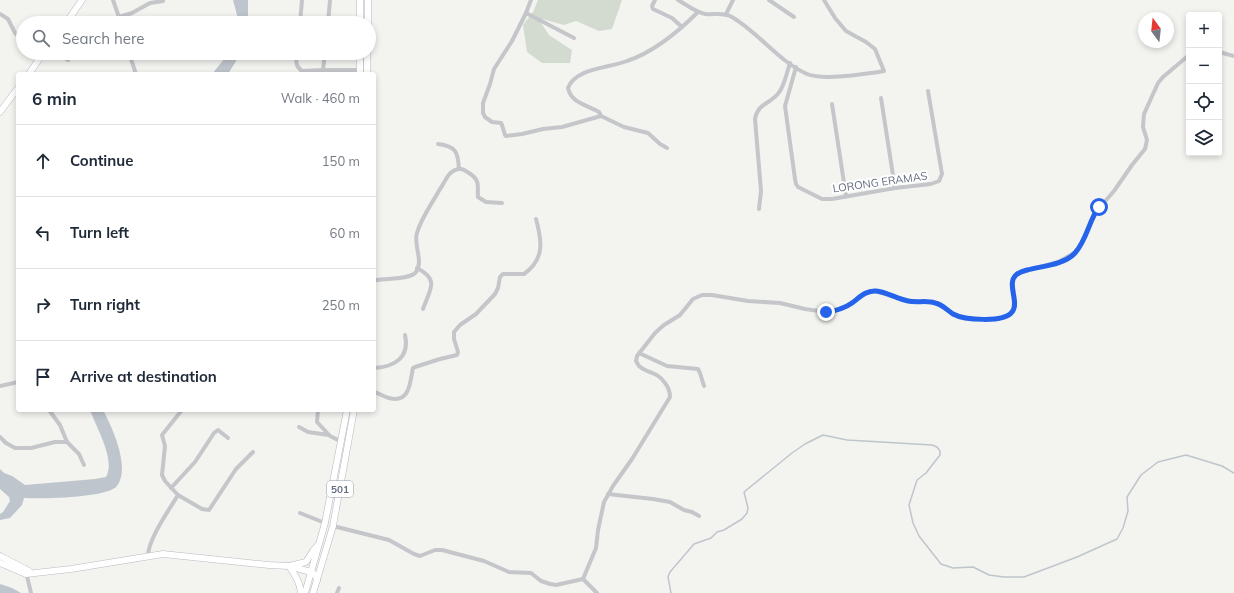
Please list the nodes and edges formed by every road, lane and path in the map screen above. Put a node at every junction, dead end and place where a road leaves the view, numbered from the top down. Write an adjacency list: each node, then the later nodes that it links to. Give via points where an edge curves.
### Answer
1 (82, 0): 18 (main road)
2 (113, 0): 19 (street)
3 (302, 0): 21 (street)
4 (330, 0): 22 (street)
5 (360, 0): 23 (main road)
6 (368, 0): 24 (main road)
7 (531, 0): 15 (street)
8 (655, 0): 26 (street, via 653,9 672,18)
9 (678, 0): 14 (street)
10 (733, 0): 17 (street)
11 (769, 0): 25 (street)
12 (824, 0): 39 (street, via 846,31 875,48 884,71 824,76 808,75)
13 (163, 1): 20 (street, via 150,3)
14 (698, 12): 17 (street); 26 (street)
15 (526, 13): 28 (street); 50 (street, via 493,72 482,107 484,117 501,124 505,135 510,136 562,127)
16 (0, 14): 27 (street, via 8,19)
17 (726, 14): 38 (street, via 750,29)
18 (71, 16)
19 (118, 16)
20 (124, 16)
21 (301, 16)
22 (329, 16)
23 (360, 16)
24 (368, 16)
25 (794, 17)
26 (682, 27): 50 (street, via 634,59 573,79 568,88 572,98 599,112)
27 (16, 34)
28 (574, 38)
29 (1222, 53): 30 (street)
30 (1234, 56)
31 (1186, 58): 63 (street, via 1158,83 1144,114 1143,127 1147,140 1145,149 1094,214 1076,252 1058,262 1015,275 1014,308 1006,317 978,319 960,316 937,303 909,301 875,291 864,294 848,306 826,312 708,294 693,299 680,315 655,333)
32 (38, 60): 41 (main road)
33 (131, 60): 42 (street)
34 (296, 60): 40 (street, via 296,65 302,71)
35 (324, 60): 40 (street)
36 (360, 60): 43 (main road)
37 (368, 60): 44 (main road)
38 (790, 63): 39 (street); 57 (street, via 780,91 756,113 761,191)
39 (796, 67): 55 (street, LORONG ERAMAS, via 786,98 785,111 796,184 822,199)
40 (323, 70): 43 (street)
41 (30, 72)
42 (135, 72)
43 (360, 72)
44 (367, 72)
45 (928, 90): 54 (street, LORONG ERAMAS, via 942,176 934,184)
46 (16, 91): 49 (main road)
47 (881, 98): 54 (street)
48 (832, 104): 55 (street)
49 (0, 112)
50 (600, 116): 52 (street, via 624,127 648,133)
51 (438, 144): 53 (street, via 455,151 459,157)
52 (667, 148)
53 (459, 169): 56 (street, via 470,173 478,181 480,199); 59 (street, via 447,177 418,229)
54 (895, 188): 55 (street, LORONG ERAMAS)
55 (846, 196)
56 (502, 203)
57 (759, 209)
58 (536, 219): 68 (street, via 541,243 540,254 535,263 524,274 503,274 500,277 495,294 454,332 457,356 413,368 408,391 402,397 391,399)
59 (417, 268): 60 (street, via 410,276); 61 (street, via 427,273 432,286)
60 (376, 280)
61 (423, 309)
62 (405, 334): 64 (street, via 406,346 402,356 392,365)
63 (639, 353): 67 (street, via 667,366 698,370); 83 (street, via 636,359 639,366 660,376 669,388 670,397)
64 (376, 368)
65 (16, 382): 66 (street)
66 (0, 386)
67 (704, 386)
68 (376, 393)
69 (50, 412): 78 (street, via 60,425)
70 (180, 412): 82 (street, via 162,435 165,446 162,475)
71 (318, 412): 75 (street, via 316,422)
72 (347, 412): 79 (main road, 501)
73 (354, 412): 88 (main road, 501)
74 (299, 427): 75 (street, via 308,432)
75 (330, 436): 79 (street)
76 (0, 437): 78 (street, via 16,448)
77 (228, 438): 82 (street, via 218,430 195,462)
78 (67, 442): 81 (street, via 79,454)
79 (342, 442): 87 (main road, 501)
80 (253, 452): 84 (street, via 236,469 209,510 202,509)
81 (84, 464)
82 (171, 488): 84 (street)
83 (608, 494): 86 (street, via 670,502); 96 (street, via 596,548)
84 (178, 495): 90 (street, via 149,547)
85 (300, 513): 87 (street)
86 (699, 516)
87 (325, 523): 89 (main road, 501)
88 (333, 526): 96 (street, via 388,540 420,556 442,550 484,561 509,572 531,573 550,584); 97 (main road, 501)
89 (319, 544): 93 (main road, via 306,562); 95 (main road, 501)
90 (148, 555): 93 (main road, via 163,554); 94 (main road, via 89,566)
91 (0, 556): 94 (main road)
92 (0, 563): 94 (main road)
93 (289, 566): 95 (main road); 100 (main road)
94 (28, 572): 99 (street)
95 (311, 572): 97 (main road); 101 (main road, 501)
96 (584, 579): 104 (street)
97 (317, 580): 102 (main road, 501)
98 (339, 588): 103 (street)
99 (31, 593)
100 (301, 593)
101 (305, 593)
102 (313, 593)
103 (337, 593)
104 (597, 593)

